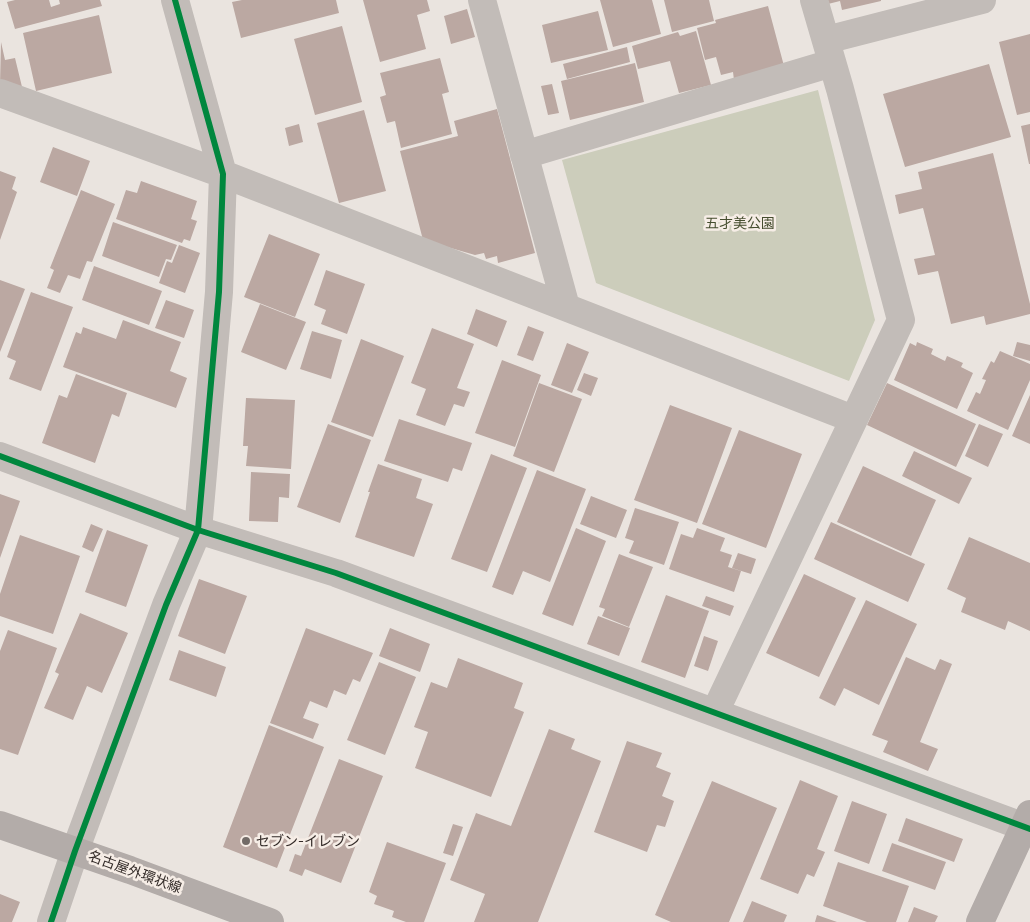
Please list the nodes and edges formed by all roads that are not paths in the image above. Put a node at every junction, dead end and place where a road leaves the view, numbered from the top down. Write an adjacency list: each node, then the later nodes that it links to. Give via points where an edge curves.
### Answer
1 (175, 0): 8 (street)
2 (482, 0): 7 (street)
3 (814, 0): 5 (street)
4 (982, 0): 5 (street)
5 (829, 51): 7 (street); 10 (street, via 900,320)
6 (0, 93): 8 (street)
7 (524, 154): 9 (street)
8 (224, 174): 9 (street); 12 (street, via 219,292)
9 (566, 308): 10 (street)
10 (853, 419): 13 (street)
11 (0, 456): 12 (street)
12 (198, 530): 13 (street, via 336,573); 16 (street, via 166,605)
13 (715, 712): 14 (street)
14 (1028, 823): 19 (main road)
15 (0, 824): 16 (main road, 名古屋外環状線)
16 (75, 851): 17 (street); 18 (main road, 名古屋外環状線)
17 (51, 922)
18 (270, 922)
19 (980, 922)

